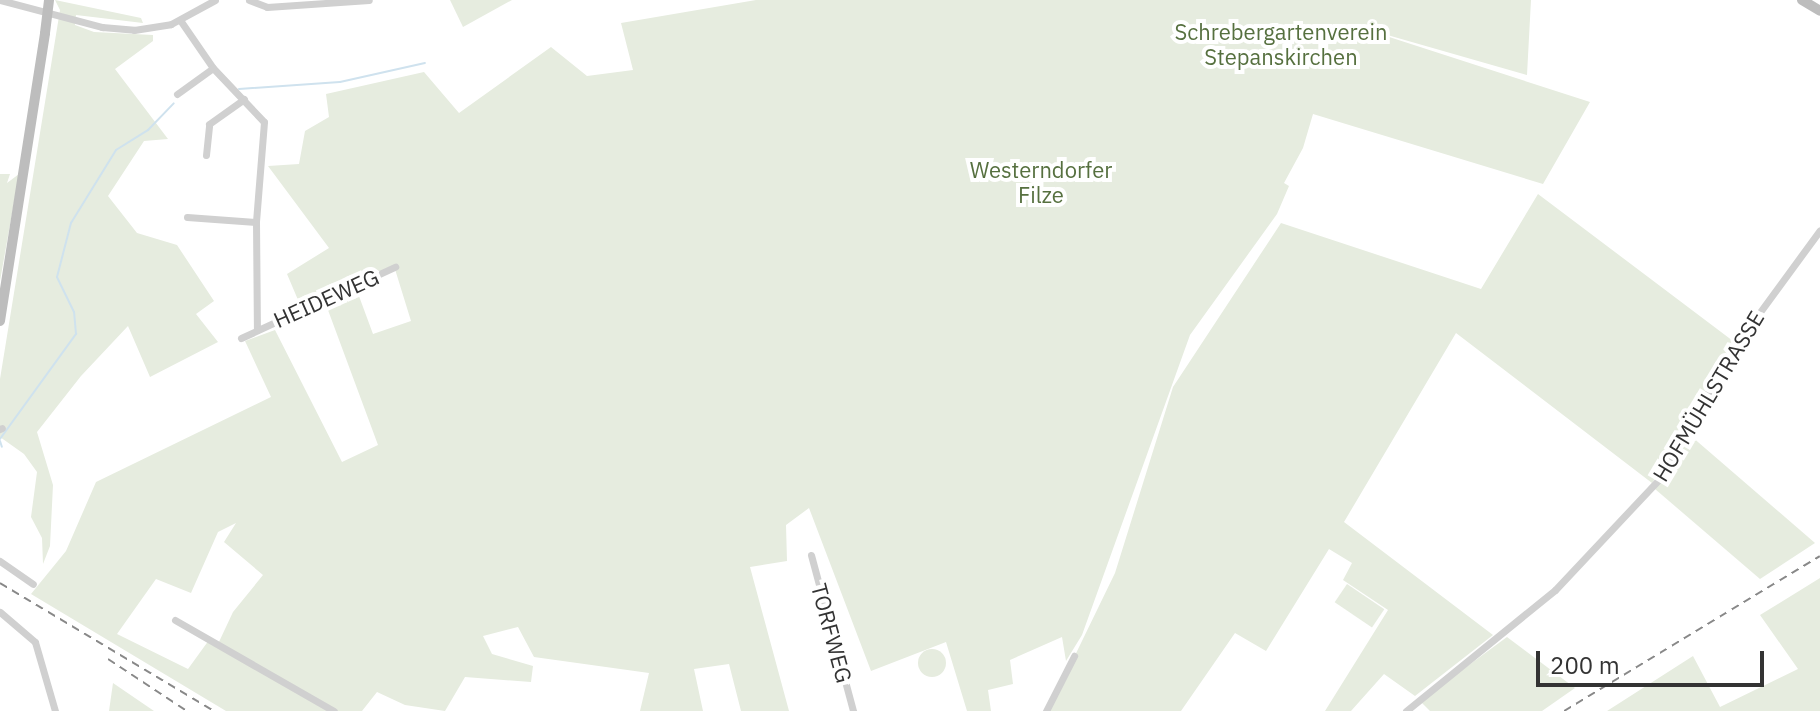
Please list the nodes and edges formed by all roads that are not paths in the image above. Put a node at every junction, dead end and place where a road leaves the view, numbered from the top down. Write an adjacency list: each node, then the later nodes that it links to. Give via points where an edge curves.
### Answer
1 (0, 0): 8 (street, via 112,28 152,28)
2 (49, 0): 17 (main road, bridge, via 31,150)
3 (215, 0): 8 (street)
4 (249, 0): 5 (street, via 267,7)
5 (369, 0)
6 (1802, 0): 7 (main road)
7 (1820, 11)
8 (180, 20): 9 (street)
9 (213, 68): 10 (street); 11 (street)
10 (177, 94)
11 (244, 99): 12 (street, via 209,124); 14 (street, via 264,122)
12 (206, 155)
13 (187, 217): 14 (street)
14 (256, 222): 18 (street)
15 (1820, 230): 30 (street, HOFMÜHLSTRASSE, via 1730,353 1662,476 1555,590)
16 (395, 267): 18 (street, HEIDEWEG)
17 (0, 321)
18 (257, 330): 19 (street, HEIDEWEG)
19 (241, 338)
20 (811, 555): 28 (street, TORFWEG)
21 (0, 561): 22 (street)
22 (33, 584)
23 (0, 612): 26 (street, via 35,642)
24 (175, 620): 27 (street)
25 (1074, 656): 29 (street)
26 (55, 711)
27 (334, 711)
28 (853, 711)
29 (1046, 711)
30 (1406, 711)

